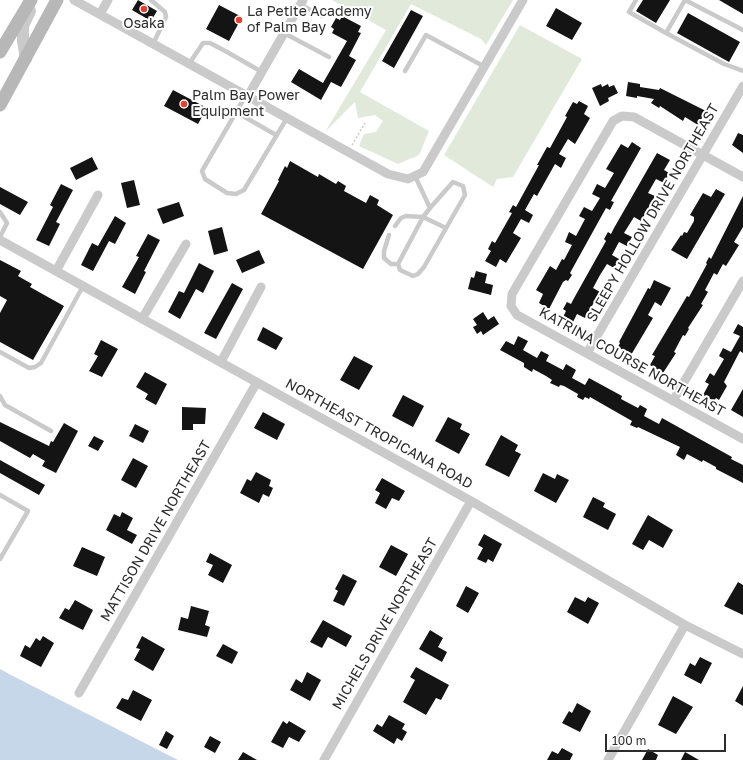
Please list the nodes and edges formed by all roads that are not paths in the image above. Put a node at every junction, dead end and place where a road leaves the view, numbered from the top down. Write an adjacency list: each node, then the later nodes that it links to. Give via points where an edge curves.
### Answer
1 (31, 0): 16 (main road); 18 (street, via 29,14 23,26 22,41)
2 (57, 0): 18 (main road)
3 (74, 0): 10 (street)
4 (108, 0): 10 (street)
5 (151, 0): 15 (lane, via 166,12)
6 (523, 0): 20 (street)
7 (636, 0): 14 (lane, via 629,12)
8 (685, 0): 12 (lane); 14 (lane)
9 (302, 2): 11 (lane); 13 (street)
10 (100, 14): 15 (street)
11 (322, 16)
12 (743, 30)
13 (284, 33): 17 (lane); 23 (street)
14 (666, 33): 22 (lane, via 724,64)
15 (153, 44): 19 (street)
16 (0, 53)
17 (329, 57)
18 (26, 59): 26 (main road)
19 (189, 64): 23 (lane, via 203,43 210,43); 25 (street)
20 (485, 67): 21 (lane, via 426,35); 31 (street, via 423,172)
21 (405, 71)
22 (743, 71)
23 (262, 72): 25 (street)
24 (743, 86): 30 (street, SLEEPY HOLLOW DRIVE NORTHEAST)
25 (247, 96): 27 (lane); 28 (street)
26 (0, 105)
27 (236, 112): 29 (lane); 29 (lane, via 202,171 205,179 227,193 236,194 244,190)
28 (286, 118): 29 (lane); 31 (street, via 388,174 408,179)
29 (276, 135)
30 (703, 155): 32 (street); 49 (street, SLEEPY HOLLOW DRIVE NORTHEAST); 49 (street, KATRINA COURSE NORTHEAST, via 634,117 622,116 613,120 512,294 511,306 517,315)
31 (415, 176): 34 (lane)
32 (743, 177)
33 (98, 195): 43 (street)
34 (430, 208): 36 (lane); 38 (lane, via 454,182 463,186 465,195)
35 (0, 212): 40 (lane, via 8,223)
36 (423, 217): 37 (lane, via 406,216); 38 (lane); 42 (lane)
37 (395, 226)
38 (446, 228): 42 (lane, via 418,274 413,276 400,270)
39 (389, 235): 42 (lane, via 384,258 391,264)
40 (0, 238): 43 (street, NORTHEAST TROPICANA ROAD)
41 (186, 244): 47 (street)
42 (398, 264)
43 (56, 271): 45 (street, NORTHEAST TROPICANA ROAD)
44 (743, 281): 53 (street)
45 (83, 286): 47 (street, NORTHEAST TROPICANA ROAD); 48 (lane, via 41,363 29,368)
46 (261, 287): 50 (street)
47 (142, 319): 50 (street, NORTHEAST TROPICANA ROAD)
48 (0, 352)
49 (587, 354): 53 (street, KATRINA COURSE NORTHEAST)
50 (221, 362): 51 (street, NORTHEAST TROPICANA ROAD)
51 (257, 382): 57 (street, NORTHEAST TROPICANA ROAD); 61 (street, MATTISON DRIVE NORTHEAST)
52 (0, 396): 54 (lane, via 5,405)
53 (673, 400): 55 (street, KATRINA COURSE NORTHEAST)
54 (51, 431)
55 (743, 440)
56 (0, 495): 58 (lane, via 28,511)
57 (471, 501): 59 (street, NORTHEAST TROPICANA ROAD); 62 (street, MICHELS DRIVE NORTHEAST)
58 (0, 560)
59 (685, 625): 60 (street, NORTHEAST TROPICANA ROAD); 63 (street)
60 (743, 654)
61 (79, 693)
62 (324, 760)
63 (608, 760)

